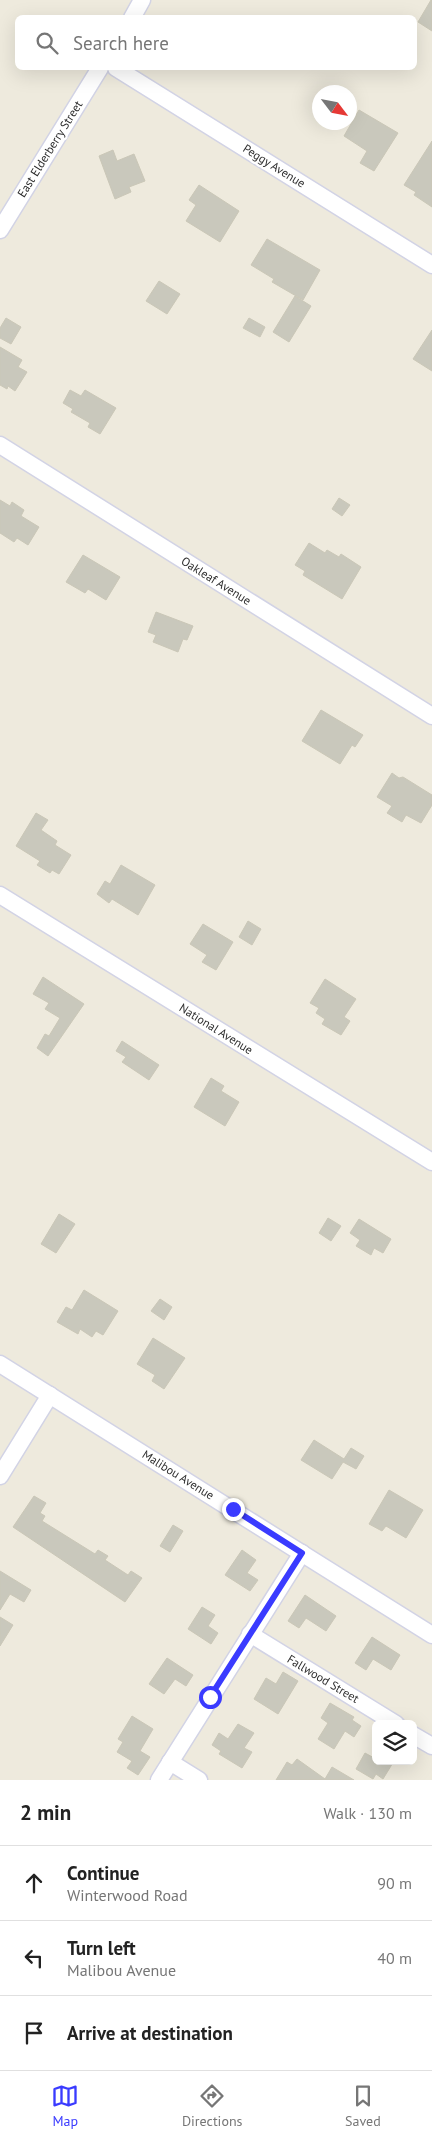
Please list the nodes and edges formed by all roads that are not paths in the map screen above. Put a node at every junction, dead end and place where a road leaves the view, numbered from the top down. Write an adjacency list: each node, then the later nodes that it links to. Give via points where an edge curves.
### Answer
1 (142, 0): 2 (street)
2 (134, 15)
3 (99, 70): 5 (street, East Elderberry Street)
4 (119, 70): 6 (street, Peggy Avenue)
5 (0, 230)
6 (432, 265)
7 (0, 445): 8 (street, Oakleaf Avenue)
8 (432, 716)
9 (0, 895): 10 (street, National Avenue)
10 (432, 1162)
11 (0, 1364): 12 (street, Malibou Avenue)
12 (50, 1395): 13 (street); 14 (street, Malibou Avenue)
13 (0, 1476)
14 (302, 1553): 15 (street); 16 (street, Malibou Avenue)
15 (250, 1634): 17 (street, Fallwood Street); 20 (street)
16 (432, 1634)
17 (390, 1720)
18 (417, 1737): 19 (street)
19 (432, 1746)
20 (170, 1762): 21 (street); 22 (street)
21 (159, 1780)
22 (199, 1780)

